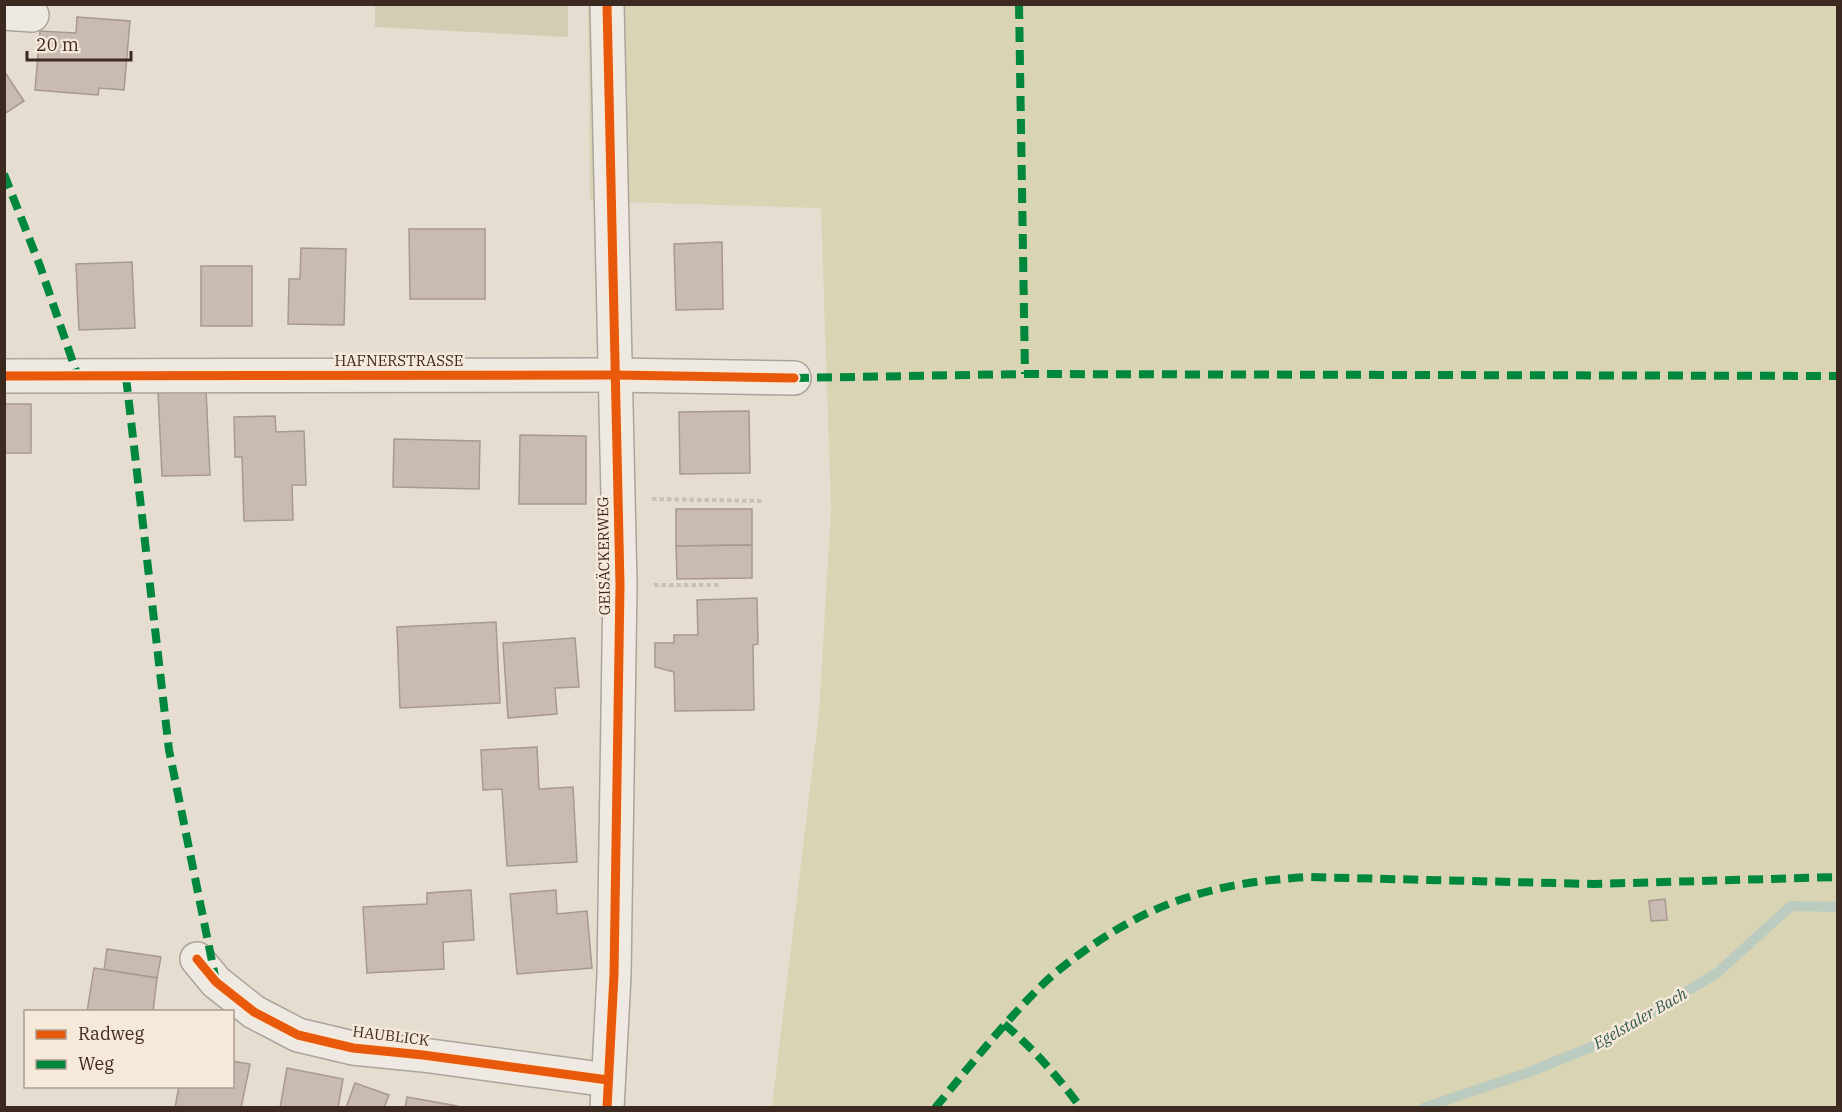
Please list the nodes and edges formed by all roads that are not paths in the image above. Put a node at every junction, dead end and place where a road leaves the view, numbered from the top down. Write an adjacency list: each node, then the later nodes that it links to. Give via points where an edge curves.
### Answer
1 (607, 4): 2 (street, GEISÄCKERWEG)
2 (615, 375): 3 (street, HAFNERSTRASSE); 4 (street, HAFNERSTRASSE); 6 (street, GEISÄCKERWEG, via 620,585 615,964)
3 (4, 376)
4 (794, 378)
5 (197, 959): 6 (street, HAUBLICK, via 216,981 254,1012 298,1035 353,1048 423,1055)
6 (608, 1094)

